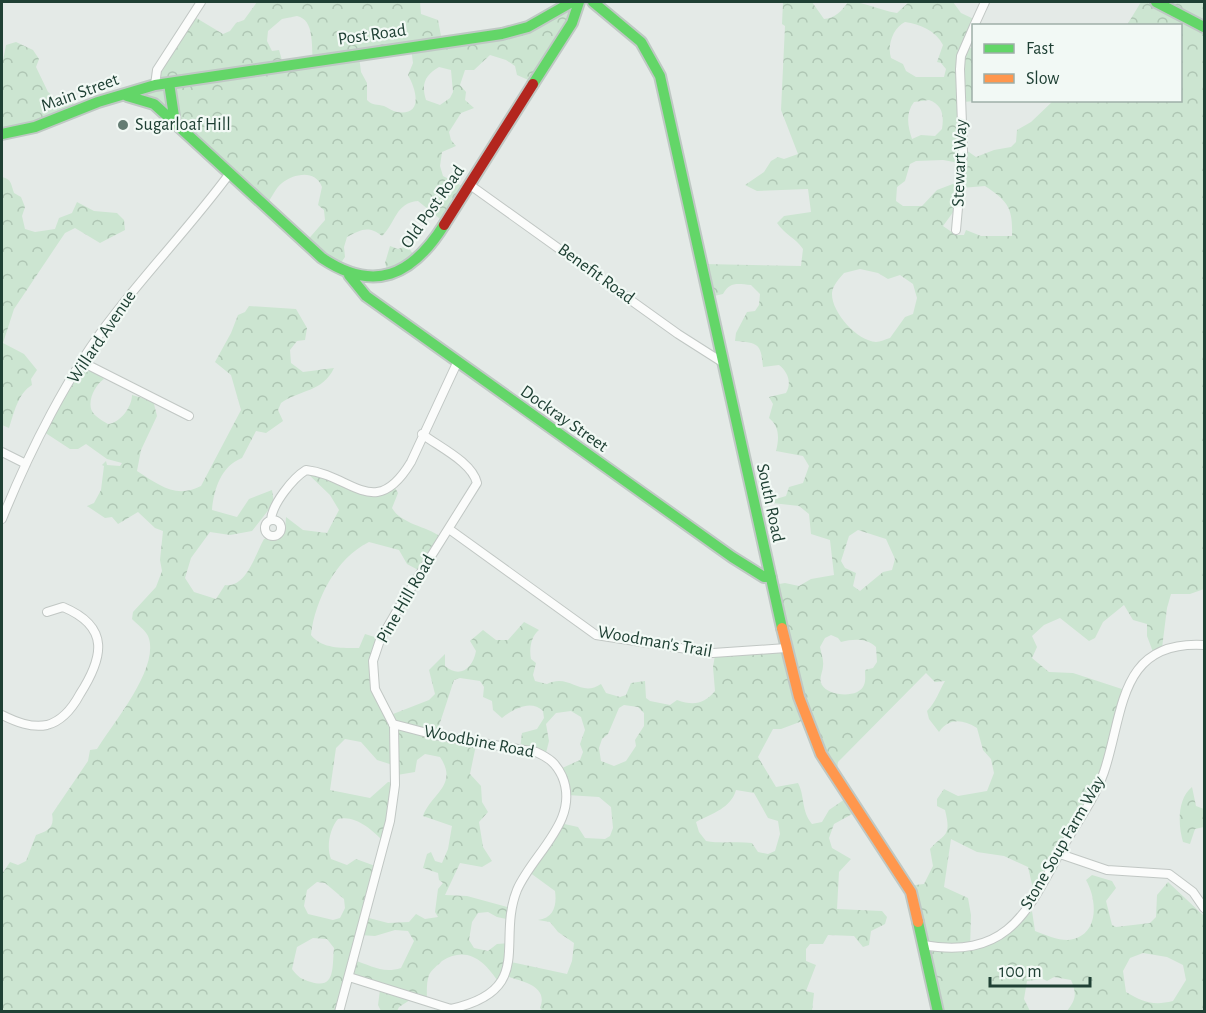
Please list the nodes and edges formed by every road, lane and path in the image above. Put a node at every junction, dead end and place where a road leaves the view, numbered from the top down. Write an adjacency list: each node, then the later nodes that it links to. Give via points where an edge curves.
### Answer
1 (201, 2): 11 (street, via 157,70)
2 (572, 2): 10 (street, Post Road, via 528,27 502,34)
3 (579, 2): 16 (street, Old Post Road, via 572,22)
4 (593, 2): 20 (street, South Road, via 636,35 652,54 660,76)
5 (985, 2): 7 (street, Stewart Way)
6 (1156, 2): 8 (street)
7 (975, 24)
8 (1204, 27)
9 (972, 31): 17 (street, Stewart Way, via 961,56 963,152)
10 (169, 84): 11 (street, Main Street); 13 (street)
11 (155, 85): 12 (street, Main Street)
12 (117, 96): 13 (street, Old Post Road, via 144,98); 14 (street, Main Street, via 35,127)
13 (175, 123): 15 (street, Old Post Road)
14 (2, 134)
15 (230, 173): 18 (street, Old Post Road, via 322,258); 19 (street, Willard Avenue, via 112,317)
16 (470, 184): 18 (street, Old Post Road, via 437,236 403,271 378,278); 20 (street, Benefit Road)
17 (956, 231)
18 (348, 274): 21 (street, Dockray Street, via 366,296)
19 (82, 362): 22 (street); 25 (street, Willard Avenue)
20 (722, 362): 29 (street, South Road)
21 (457, 363): 23 (street); 29 (street, Dockray Street, via 732,557 764,577)
22 (189, 416)
23 (422, 434): 27 (street, via 411,462 393,485 376,493 362,492 306,470 290,485); 28 (street, Pine Hill Road, via 466,466 477,483)
24 (2, 452): 25 (street)
25 (26, 464): 26 (street, Willard Avenue)
26 (2, 519)
27 (271, 520)
28 (449, 529): 32 (street, Woodman's Trail, via 596,635 713,653); 34 (street, Pine Hill Road, via 380,640 373,661 375,689)
29 (771, 577): 32 (street, South Road)
30 (47, 612): 33 (street, via 63,608 83,618 98,641 97,666 76,702 50,724 28,725)
31 (1204, 645): 35 (street, Stone Soup Farm Way, via 1168,647 1136,673 1125,691 1103,774)
32 (786, 648): 37 (street, South Road, via 805,717 821,754 911,892)
33 (2, 716)
34 (393, 724): 38 (street, Pine Hill Road, via 393,803); 38 (street, Woodbine Road, via 544,755 558,768 567,794 566,806 558,826 517,890 507,973 497,986 451,1009)
35 (1060, 854): 36 (street, via 1107,870 1169,874 1193,892); 37 (street, Stone Soup Farm Way, via 1031,903 1009,930 965,948)
36 (1204, 908)
37 (923, 945): 40 (street, South Road)
38 (349, 977): 39 (street, Pine Hill Road)
39 (339, 1011)
40 (938, 1011)

